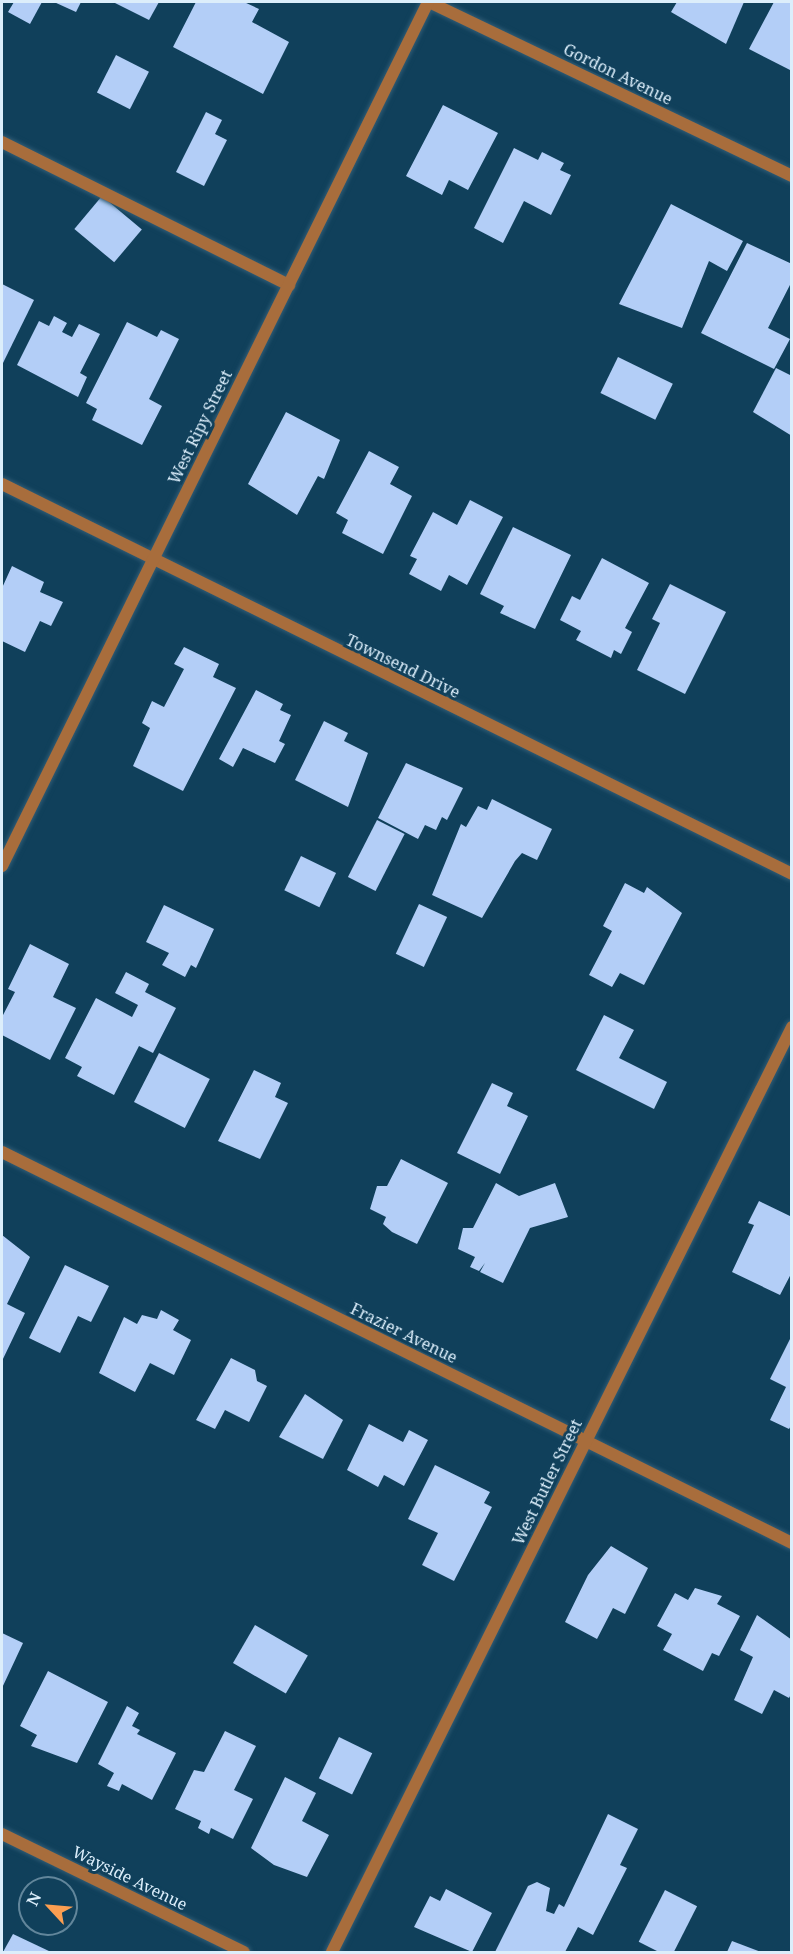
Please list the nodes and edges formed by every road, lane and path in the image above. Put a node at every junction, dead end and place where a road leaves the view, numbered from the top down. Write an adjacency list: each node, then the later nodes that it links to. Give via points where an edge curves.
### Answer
1 (429, 2): 3 (street, Gordon Avenue); 4 (street, West Ripy Street)
2 (2, 142): 4 (street)
3 (792, 176)
4 (289, 285): 6 (street, West Ripy Street)
5 (2, 484): 6 (street, Townsend Drive)
6 (152, 562): 7 (street, West Ripy Street); 8 (street, Townsend Drive)
7 (2, 866)
8 (792, 874)
9 (792, 1027): 11 (street, West Butler Street)
10 (2, 1152): 11 (street, Frazier Avenue)
11 (586, 1441): 12 (street, Frazier Avenue); 15 (street, West Butler Street)
12 (792, 1543)
13 (2, 1834): 14 (street, Wayside Avenue)
14 (244, 1953)
15 (332, 1953)

